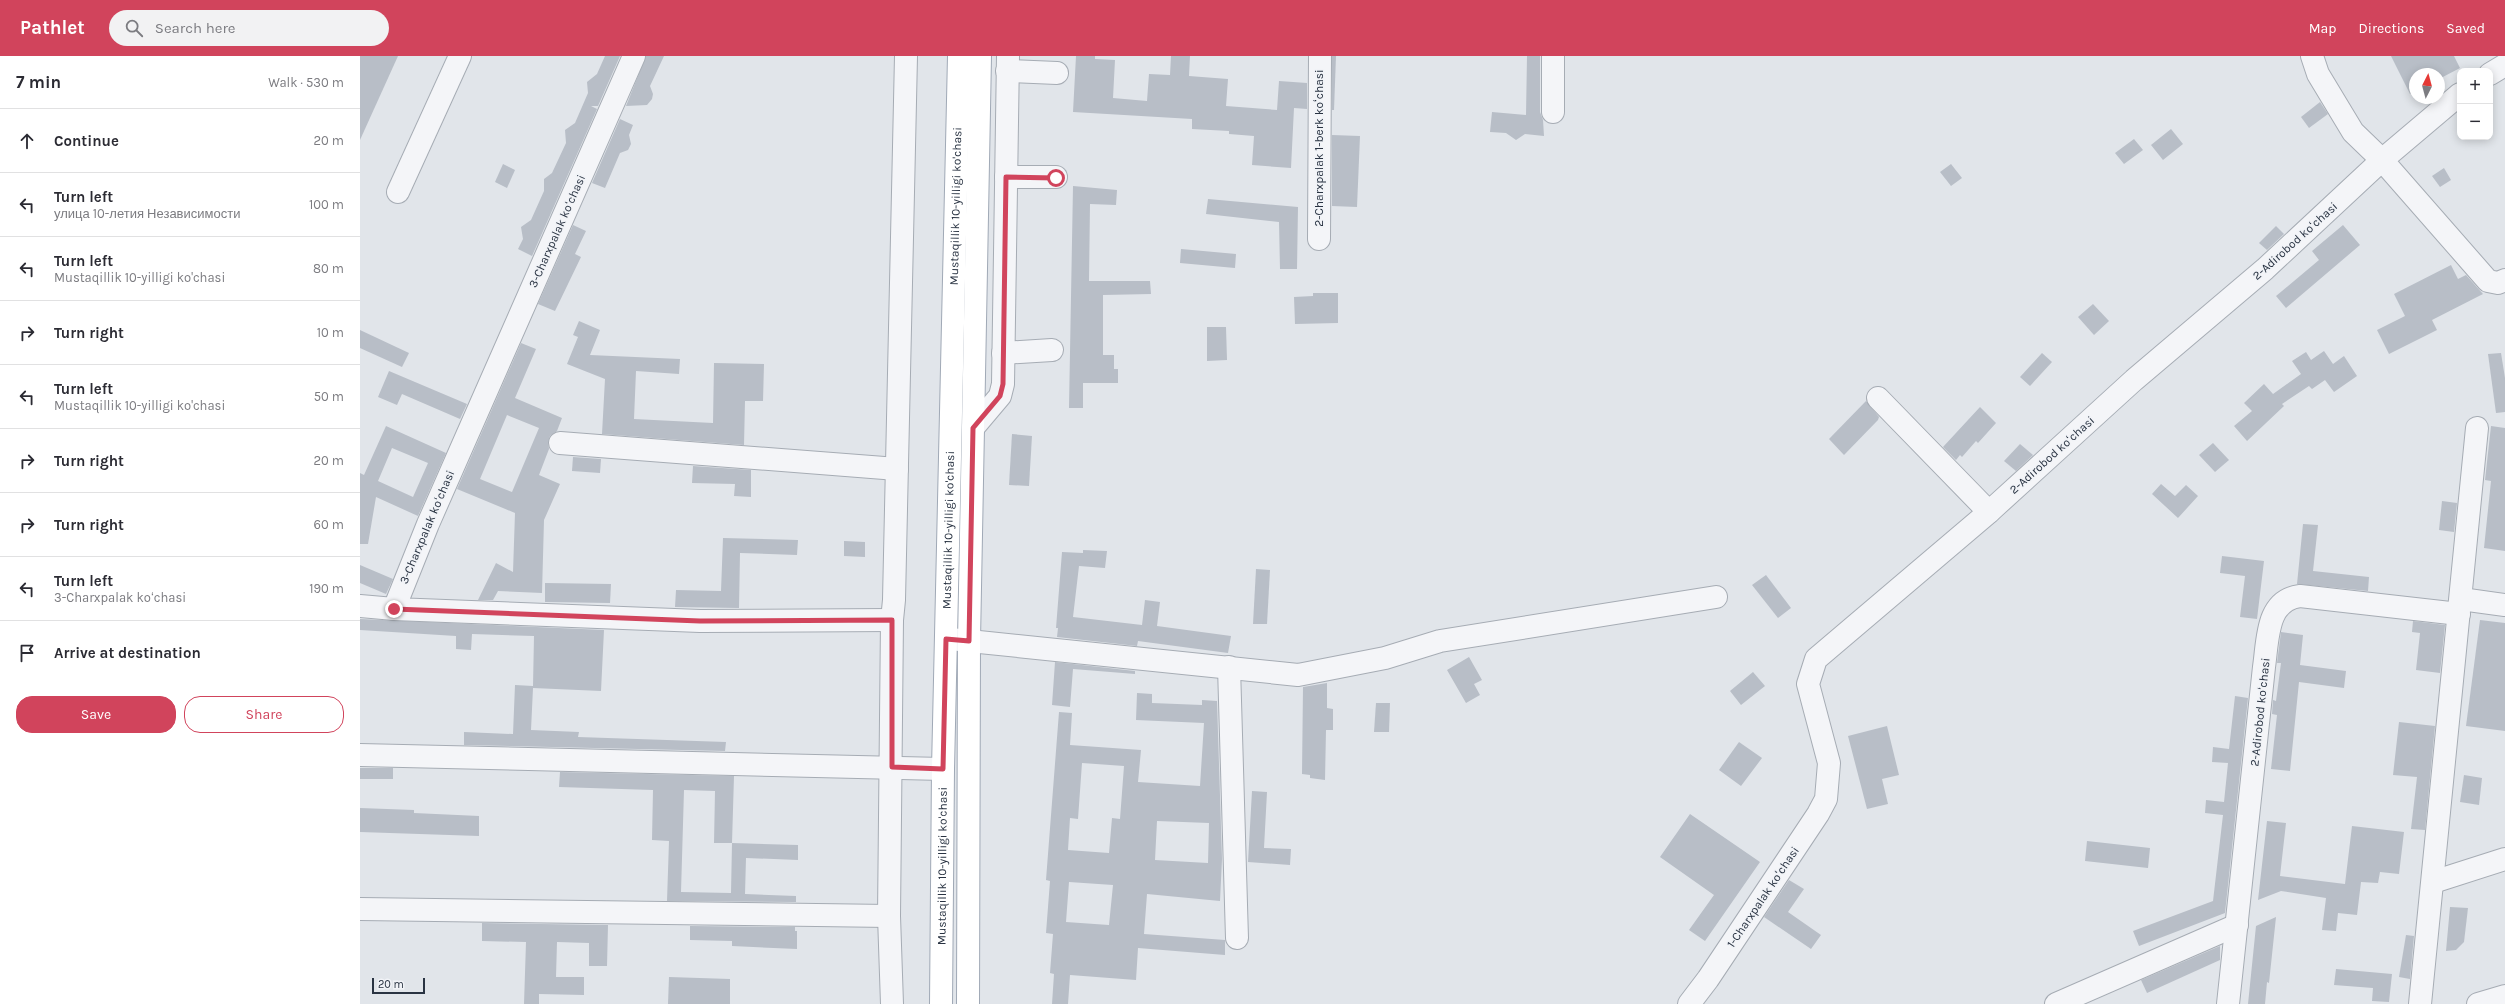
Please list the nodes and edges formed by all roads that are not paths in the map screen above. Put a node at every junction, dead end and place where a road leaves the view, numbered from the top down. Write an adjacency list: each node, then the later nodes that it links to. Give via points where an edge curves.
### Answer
1 (460, 56): 18 (street)
2 (634, 56): 33 (street, 3-Charxpalak koʻchasi, via 431,516)
3 (906, 56): 27 (street)
4 (959, 56): 35 (main road, Mustaqillik 10-yilligi ko'chasi)
5 (980, 56): 24 (main road, Mustaqillik 10-yilligi ko'chasi)
6 (1320, 56): 19 (street, 2-Charxpalak 1-berk koʻchasi)
7 (1553, 56): 14 (street)
8 (2312, 56): 15 (street, via 2318,74 2354,132)
9 (1008, 64): 12 (street); 16 (street)
10 (2505, 65): 11 (street)
11 (2493, 72)
12 (1057, 73)
13 (2457, 97): 15 (street, 2-Adirobod koʻchasi)
14 (1553, 112)
15 (2382, 160): 20 (street, via 2488,281 2498,283); 28 (street, 2-Adirobod koʻchasi, via 2265,269 2134,380)
16 (1006, 177): 17 (street); 22 (street)
17 (1056, 178)
18 (398, 192)
19 (1319, 239)
20 (2505, 280)
21 (1052, 350): 22 (street)
22 (1003, 353): 24 (street, via 1000,396)
23 (1878, 398): 28 (street)
24 (973, 428): 36 (main road, Mustaqillik 10-yilligi ko'chasi)
25 (2477, 428): 32 (street)
26 (560, 443): 27 (street)
27 (897, 469): 34 (street)
28 (1989, 512): 41 (street, 2-Adirobod koʻchasi, via 1816,659 1808,684 1829,763)
29 (1716, 597): 37 (street, via 1440,641 1385,658 1298,675)
30 (2505, 605): 32 (street, 2-Adirobod koʻchasi)
31 (360, 606): 33 (street)
32 (2460, 606): 43 (street); 46 (street, 2-Adirobod koʻchasi, via 2300,596 2290,597 2277,606 2272,616 2264,666)
33 (394, 609): 34 (street, via 700,621)
34 (892, 620): 39 (street)
35 (946, 639): 36 (street); 40 (main road, Mustaqillik 10-yilligi ko'chasi)
36 (969, 641): 37 (street); 51 (main road, Mustaqillik 10-yilligi ko'chasi)
37 (1229, 667): 47 (street)
38 (360, 755): 39 (street)
39 (892, 767): 40 (street); 45 (street)
40 (943, 769): 50 (main road, Mustaqillik 10-yilligi ko'chasi)
41 (1828, 786): 52 (street, 1-Charxpalak koʻchasi, via 1826,799 1818,814)
42 (2505, 859): 43 (street)
43 (2433, 882): 55 (street)
44 (360, 908): 45 (street)
45 (889, 916): 49 (street)
46 (2237, 925): 53 (street); 54 (street, 2-Adirobod koʻchasi)
47 (1237, 938)
48 (2505, 996): 56 (street)
49 (892, 1004)
50 (941, 1004)
51 (968, 1004)
52 (1689, 1004)
53 (2056, 1004)
54 (2228, 1004)
55 (2420, 1004)
56 (2478, 1004)

